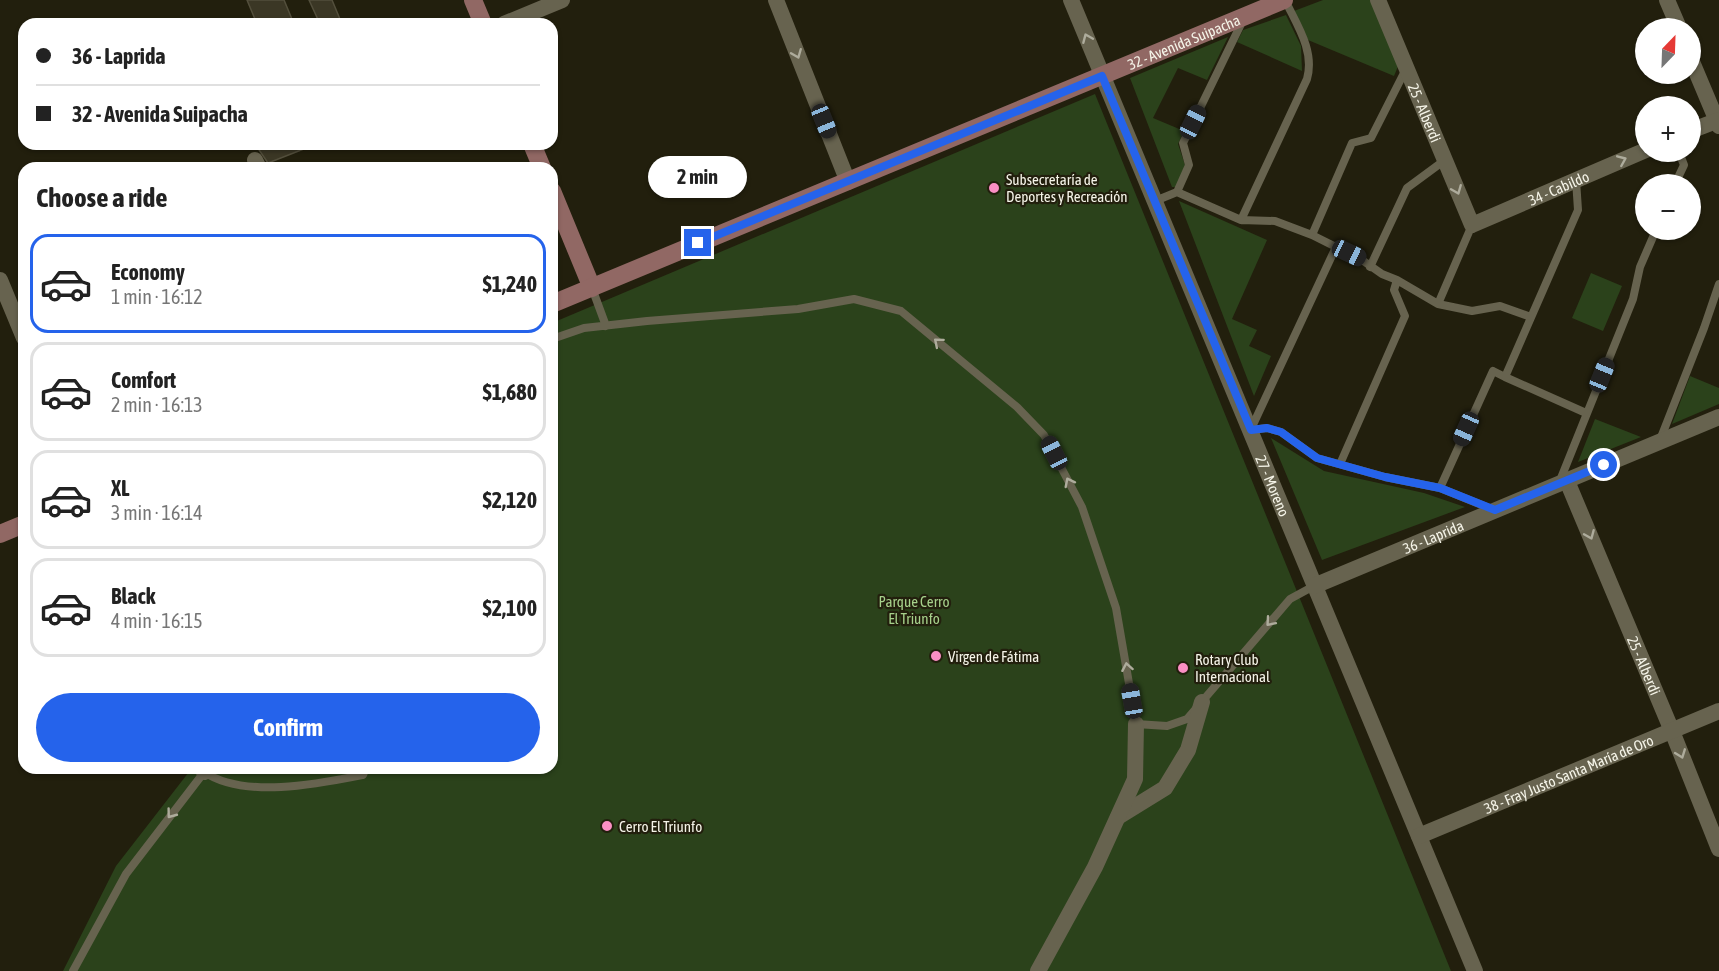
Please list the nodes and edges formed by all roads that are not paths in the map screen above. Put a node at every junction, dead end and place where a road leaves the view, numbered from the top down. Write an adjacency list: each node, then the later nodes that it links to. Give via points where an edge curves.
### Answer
1 (473, 0): 9 (street)
2 (562, 0): 10 (street)
3 (776, 0): 20 (street, one-way to 20)
4 (1071, 0): 13 (street, 27 - Moreno, one-way to 4)
5 (1285, 0): 8 (street, 32 - Avenida Suipacha); 24 (lane, via 1307,48 1310,66)
6 (1378, 0): 12 (street, 25 - Alberdi)
7 (1667, 0): 11 (street)
8 (1244, 17): 13 (street, 32 - Avenida Suipacha); 21 (lane, via 1183,143 1189,165)
9 (480, 18)
10 (518, 18)
11 (1675, 18)
12 (1406, 68): 18 (street, 25 - Alberdi); 26 (lane, via 1371,138 1352,143)
13 (1102, 76): 20 (street, 32 - Avenida Suipacha); 22 (street, 27 - Moreno)
14 (1701, 83): 15 (street)
15 (1718, 122): 16 (street)
16 (1701, 127)
17 (1635, 155): 19 (street, 34 - Cabildo, one-way to 17)
18 (1445, 160): 25 (street, 25 - Alberdi, one-way to 25); 29 (lane, via 1407,188)
19 (1576, 179): 25 (street, 34 - Cabildo); 36 (lane, via 1578,210)
20 (848, 182): 33 (street, 32 - Avenida Suipacha)
21 (1177, 192): 22 (lane); 24 (lane)
22 (1155, 201): 43 (street, 27 - Moreno)
23 (558, 206): 33 (street)
24 (1241, 220): 26 (lane, via 1275,221)
25 (1472, 225): 35 (lane)
26 (1312, 235): 28 (lane)
27 (1652, 240): 41 (lane, via 1633,299)
28 (1336, 247): 29 (lane); 43 (lane)
29 (1370, 267): 31 (lane)
30 (0, 280): 37 (street)
31 (1397, 280): 35 (lane); 45 (lane, via 1394,290 1405,316)
32 (1719, 284): 44 (lane)
33 (592, 288): 34 (street, 32 - Avenida Suipacha); 38 (lane)
34 (558, 302)
35 (1438, 304): 36 (lane, via 1472,311 1500,306)
36 (1531, 317): 40 (lane)
37 (18, 324)
38 (606, 326): 39 (lane); 54 (lane, one-way to 38, via 1116,608 1082,507 1044,435 1017,407 901,311 854,299 798,309)
39 (558, 337)
40 (1505, 377): 41 (lane); 47 (lane, via 1493,371)
41 (1586, 413): 46 (lane)
42 (1719, 417): 44 (street, 36 - Laprida)
43 (1251, 430): 45 (lane, via 1267,428 1281,432 1317,458); 51 (street, 27 - Moreno)
44 (1660, 440): 46 (street, 36 - Laprida)
45 (1340, 464): 47 (lane)
46 (1563, 482): 48 (street, 36 - Laprida); 55 (street, 25 - Alberdi, one-way to 55)
47 (1440, 488): 48 (lane)
48 (1495, 510): 51 (street, 36 - Laprida)
49 (18, 526): 50 (street)
50 (0, 534)
51 (1314, 586): 52 (lane, one-way to 52, via 1290,598); 60 (street, 27 - Moreno)
52 (1202, 702): 54 (lane, via 1187,719 1167,726); 59 (street, via 1188,750 1165,788)
53 (1719, 711): 55 (street, 38 - Fray Justo Santa María de Oro)
54 (1136, 724): 59 (street, via 1135,779)
55 (1672, 731): 60 (street, 38 - Fray Justo Santa María de Oro); 61 (street, 25 - Alberdi, one-way to 61)
56 (200, 774): 62 (lane, one-way to 62, via 126,874)
57 (209, 774): 58 (lane, via 214,779 266,787 312,785)
58 (354, 774)
59 (1118, 817): 63 (street)
60 (1419, 836): 64 (street, 27 - Moreno)
61 (1719, 849)
62 (73, 971)
63 (1038, 971)
64 (1475, 971)

